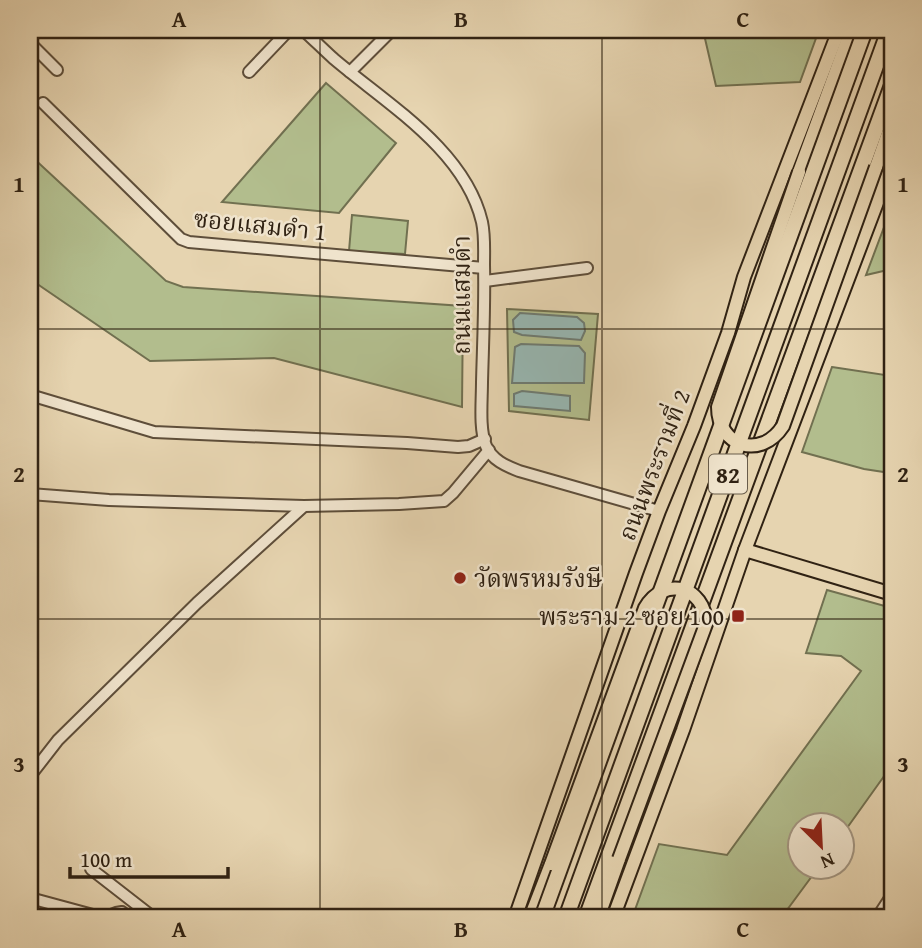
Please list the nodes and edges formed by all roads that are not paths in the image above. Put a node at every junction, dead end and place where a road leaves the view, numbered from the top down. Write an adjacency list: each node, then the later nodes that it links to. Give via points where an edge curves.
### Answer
1 (289, 30): 10 (street)
2 (303, 30): 11 (street, ถนนแสมดำ)
3 (392, 30): 11 (street)
4 (839, 30): 23 (main road, ถนนพระรามที่ 2)
5 (851, 30): 14 (main road, bridge, via 718,407 720,426 734,442 764,444 782,426)
6 (867, 30): 35 (highway, 82, bridge)
7 (889, 30): 36 (highway, 82, bridge)
8 (30, 43): 9 (street)
9 (57, 70)
10 (249, 72)
11 (351, 72): 16 (street, ถนนแสมดำ, via 412,122 464,180 482,222)
12 (892, 85): 37 (highway)
13 (43, 103): 16 (street, ซอยแสมดำ 1, via 189,242)
14 (892, 122)
15 (892, 163): 24 (main road)
16 (484, 268): 18 (street, ถนนแสมดำ)
17 (587, 268): 18 (street)
18 (485, 281): 20 (street, ถนนแสมดำ, via 482,406)
19 (30, 395): 20 (street, via 155,432 458,447)
20 (487, 444): 22 (street, via 444,501); 23 (street, via 493,457 519,471)
21 (30, 494): 22 (street)
22 (304, 506): 26 (street, via 197,603 58,740)
23 (659, 511): 33 (main road, ถนนพระรามที่ 2)
24 (746, 550): 25 (main road); 39 (main road)
25 (892, 594)
26 (30, 776)
27 (92, 869): 32 (street)
28 (892, 895): 40 (street)
29 (30, 898): 31 (street)
30 (126, 915): 31 (street)
31 (104, 918)
32 (154, 918)
33 (515, 918)
34 (530, 918): 38 (main road, bridge, via 645,608 665,589 683,589 702,604 704,631)
35 (544, 918)
36 (566, 918)
37 (586, 918)
38 (598, 918)
39 (613, 918)
40 (877, 918)

